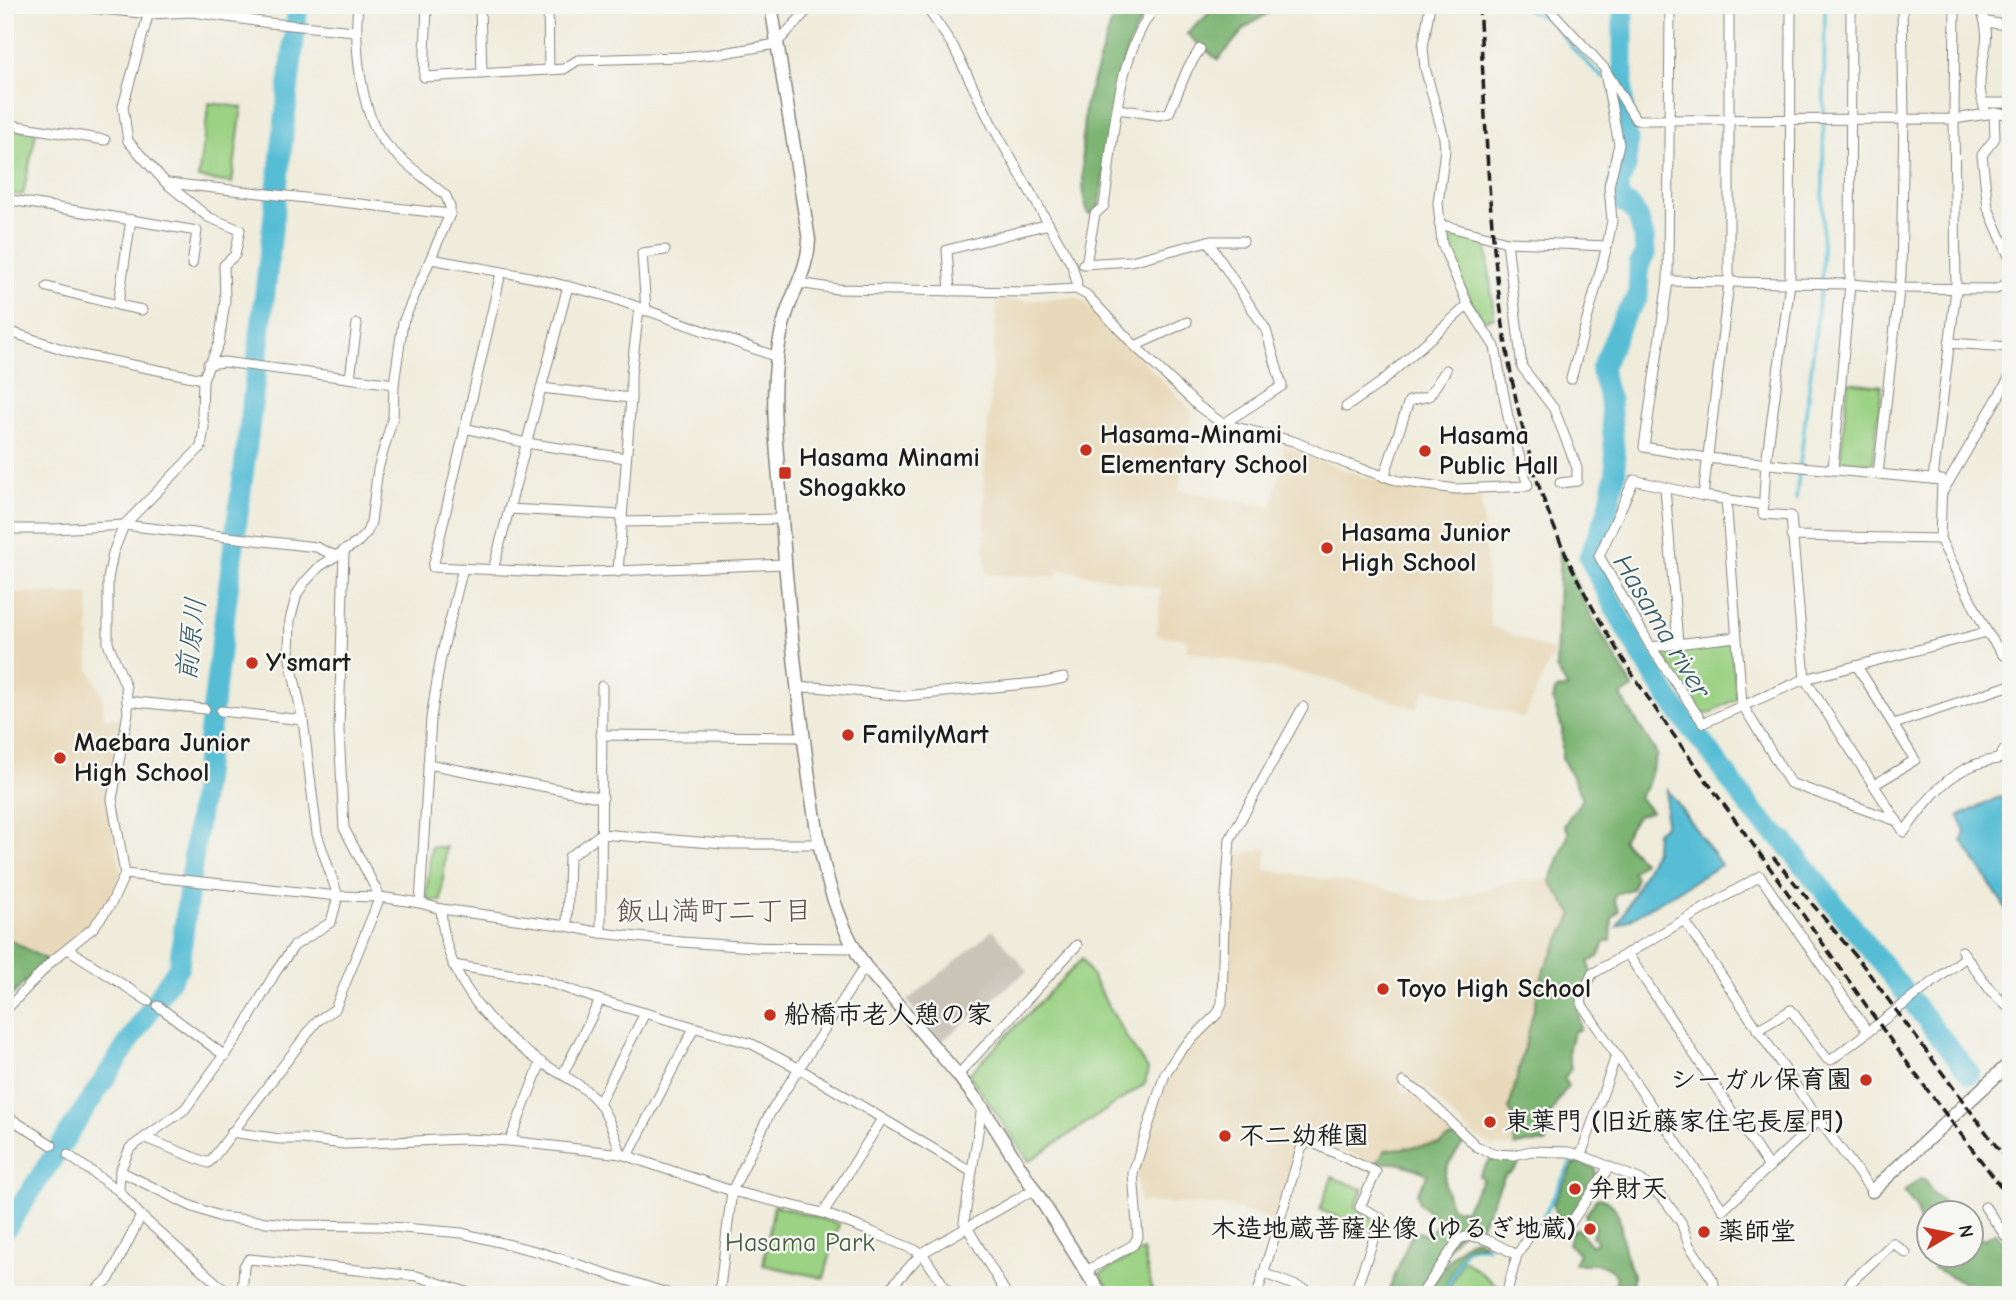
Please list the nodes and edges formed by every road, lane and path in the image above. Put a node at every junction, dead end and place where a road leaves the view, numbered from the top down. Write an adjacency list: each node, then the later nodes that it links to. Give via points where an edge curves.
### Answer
1 (64, 5): 19 (street)
2 (358, 5): 22 (street)
3 (427, 5): 27 (street, via 424,77)
4 (480, 5): 27 (street)
5 (548, 5): 26 (street)
6 (771, 5): 23 (street)
7 (813, 5): 23 (street)
8 (925, 5): 45 (street, via 953,46)
9 (1156, 5): 30 (street, via 1135,42)
10 (1430, 5): 46 (street, via 1423,47 1444,138)
11 (1546, 5): 25 (street)
12 (1670, 5): 36 (street)
13 (1729, 5): 37 (street)
14 (1791, 5): 38 (street)
15 (1851, 5): 34 (street)
16 (1902, 5): 33 (street)
17 (1955, 5): 35 (street)
18 (1979, 5): 20 (street)
19 (150, 10): 22 (street); 41 (street, via 122,106 128,141)
20 (1987, 22): 21 (street); 28 (street, via 1980,88)
21 (2011, 26)
22 (355, 31): 43 (street, via 367,102 378,132 446,196)
23 (776, 44): 26 (street, via 681,57 578,60 564,69); 61 (street, via 809,240)
24 (1200, 49): 30 (street, via 1169,113)
25 (1604, 68): 36 (street, via 1636,120); 50 (street, via 1619,144 1609,186 1612,221)
26 (549, 70): 27 (street)
27 (482, 74)
28 (1984, 103): 29 (street); 31 (street)
29 (2011, 103)
30 (1118, 109): 55 (street, via 1104,206 1095,214)
31 (1990, 114): 32 (street); 35 (street); 53 (street, via 1995,138 1982,155 1988,208)
32 (2011, 114)
33 (1904, 117): 34 (street); 35 (street); 66 (street)
34 (1851, 118): 38 (street); 63 (street)
35 (1954, 118): 68 (street)
36 (1670, 120): 37 (street); 58 (street)
37 (1730, 120): 38 (street); 59 (street)
38 (1789, 120): 62 (street)
39 (5, 124): 40 (street)
40 (105, 140)
41 (166, 183): 43 (street); 81 (street, via 208,217 240,230 235,255 224,265 219,343)
42 (5, 199): 44 (street)
43 (450, 214): 52 (street)
44 (131, 220): 54 (street, via 197,231); 70 (street)
45 (1049, 224): 56 (street); 69 (street, via 947,250)
46 (1439, 224): 49 (street); 71 (street, via 1442,244)
47 (1208, 241): 48 (street); 55 (street, via 1130,261); 91 (street, via 1266,330 1282,386)
48 (1243, 241)
49 (1507, 242): 50 (street); 101 (street, via 1522,367 1554,409 1577,468 1577,481)
50 (1608, 246): 86 (street)
51 (665, 250): 73 (street, via 642,253)
52 (431, 259): 57 (street); 87 (street, via 403,322)
53 (2011, 261)
54 (192, 264)
55 (1086, 264): 56 (street)
56 (1072, 265): 67 (street)
57 (501, 273): 65 (street); 92 (street)
58 (1668, 281): 59 (street); 95 (street, via 1644,447)
59 (1729, 282): 62 (street); 95 (street)
60 (2011, 282): 68 (street, via 1996,289)
61 (799, 283): 69 (street, via 837,289); 80 (street, via 786,314)
62 (1790, 283): 63 (street); 96 (street)
63 (1850, 284): 66 (street); 97 (street)
64 (47, 286): 70 (street)
65 (568, 286): 73 (street); 88 (street)
66 (1899, 288): 68 (street); 98 (street)
67 (1076, 289): 69 (street); 78 (street)
68 (1956, 289): 77 (street)
69 (950, 291)
70 (118, 305): 72 (street)
71 (1468, 305): 90 (street, via 1379,384); 99 (street, via 1495,347 1508,417 1528,486 1457,489)
72 (142, 310)
73 (642, 310): 80 (street); 89 (street)
74 (1186, 322): 78 (street)
75 (357, 324): 84 (street)
76 (5, 330): 85 (street, via 77,355)
77 (1949, 343): 79 (street); 100 (street)
78 (1135, 346): 91 (street)
79 (2011, 347)
80 (777, 357): 109 (street)
81 (208, 364): 84 (street, via 224,362); 85 (street)
82 (1446, 370): 99 (street, via 1429,396 1409,401)
83 (2011, 374): 103 (street)
84 (350, 378): 87 (street)
85 (203, 379): 110 (street, via 201,447)
86 (1571, 379)
87 (394, 384): 114 (street, via 393,417 371,522 358,542)
88 (541, 388): 89 (street); 93 (street)
89 (631, 398): 94 (street)
90 (1346, 407)
91 (1223, 424): 99 (street, via 1293,441)
92 (465, 428): 93 (street); 116 (street, via 433,567)
93 (526, 443): 94 (street); 107 (street)
94 (626, 458): 108 (street)
95 (1706, 458): 96 (street); 104 (street)
96 (1766, 463): 97 (street); 106 (street)
97 (1833, 470): 98 (street)
98 (1878, 474): 100 (street)
99 (1384, 477)
100 (1933, 479): 103 (street, via 1942,480)
101 (1560, 483)
102 (1665, 488): 104 (street); 121 (street); 122 (street, via 1634,480 1599,556)
103 (1941, 495): 113 (street)
104 (1703, 496): 105 (street)
105 (1726, 499): 106 (street); 120 (street)
106 (1764, 506): 112 (street, via 1763,514 1791,516)
107 (509, 509): 108 (street); 117 (street)
108 (621, 518): 109 (street); 118 (street)
109 (782, 519): 115 (street)
110 (124, 525): 111 (street); 114 (street); 130 (street, via 113,553 107,608 108,643)
111 (5, 529)
112 (1791, 536): 113 (street); 126 (street)
113 (1940, 539): 119 (street)
114 (340, 553): 135 (street, via 305,582 290,620 289,654); 148 (street, via 344,828)
115 (785, 564): 118 (street); 129 (street)
116 (463, 568): 117 (street); 140 (street, via 441,657)
117 (493, 570): 118 (street)
118 (618, 572)
119 (1987, 632): 123 (street, via 2003,655); 124 (street)
120 (1736, 638): 121 (street); 131 (street)
121 (1678, 643): 122 (street)
122 (1651, 647): 131 (street, via 1703,723)
123 (2011, 655)
124 (1857, 666): 126 (street); 136 (street)
125 (1064, 678): 129 (street, via 904,696)
126 (1805, 679): 131 (street); 141 (street)
127 (2011, 685): 136 (street)
128 (603, 686): 137 (street)
129 (797, 688): 138 (street)
130 (127, 701): 133 (street); 146 (street, via 112,799)
131 (1742, 704): 143 (street, via 1790,783)
132 (1304, 707): 205 (street, via 1230,839 1222,1003 1165,1074 1133,1173 1138,1237 1133,1245)
133 (205, 709)
134 (221, 711): 135 (street)
135 (303, 720): 147 (street, via 317,834)
136 (1894, 724): 141 (street, via 1915,760)
137 (601, 735): 138 (street); 142 (street)
138 (804, 737): 145 (street)
139 (2011, 741): 143 (street, via 1998,759 1955,773 1904,832)
140 (428, 764): 142 (street); 149 (street)
141 (1874, 786): 143 (street)
142 (603, 797): 144 (street)
143 (1897, 821)
144 (601, 834): 145 (street, via 723,844); 152 (street, via 569,857); 153 (street)
145 (819, 844): 155 (street)
146 (125, 874): 147 (street); 156 (street, via 93,928)
147 (338, 896): 148 (street); 169 (street, via 331,922 294,946)
148 (380, 897): 149 (street); 182 (street, via 335,1009 317,1021)
149 (420, 903): 150 (street)
150 (441, 909): 152 (street); 158 (street, via 442,932)
151 (1684, 920): 157 (street); 167 (street); 168 (street, via 1760,876)
152 (567, 926): 153 (street)
153 (601, 933): 155 (street, via 754,947)
154 (1077, 945): 175 (street)
155 (853, 948): 159 (street)
156 (68, 949): 161 (street); 164 (street)
157 (1627, 953): 170 (street, via 1592,974 1581,998); 190 (street)
158 (453, 965): 160 (street, via 539,979); 171 (street, via 484,1013)
159 (865, 966): 173 (street); 175 (street)
160 (600, 1000): 165 (street); 174 (street)
161 (148, 1001)
162 (158, 1006): 169 (street)
163 (2011, 1010): 168 (street, via 1991,992 1964,954)
164 (5, 1011)
165 (645, 1013): 166 (street); 177 (street)
166 (694, 1028): 173 (street, via 751,1044); 187 (street)
167 (1757, 1030): 168 (street, via 1791,1010 1829,1060); 181 (street)
168 (1867, 1031)
169 (225, 1056): 183 (street, via 185,1109)
170 (1616, 1056): 188 (street); 190 (street, via 1723,1210)
171 (541, 1062): 174 (street); 184 (street)
172 (2011, 1062): 196 (street)
173 (799, 1068): 180 (street); 195 (street, via 769,1115)
174 (563, 1074): 177 (street)
175 (958, 1075): 178 (street)
176 (1403, 1082): 188 (street, via 1422,1093 1472,1143 1493,1154)
177 (599, 1103): 187 (street)
178 (982, 1107): 192 (street); 193 (street)
179 (5, 1115): 185 (street)
180 (882, 1119): 192 (street); 198 (street)
181 (1819, 1120): 190 (street); 196 (street)
182 (231, 1132): 183 (street, via 208,1163); 184 (street, via 344,1144 463,1139)
183 (145, 1138): 191 (street, via 130,1148)
184 (510, 1142): 187 (street)
185 (52, 1145)
186 (68, 1155): 194 (street)
187 (625, 1155): 195 (street)
188 (1581, 1155): 189 (street)
189 (1609, 1167): 204 (street, via 1568,1227 1557,1231 1535,1227); 223 (street, via 1640,1180 1664,1199 1713,1280)
190 (1769, 1167)
191 (120, 1171): 194 (street); 213 (street, via 221,1217 462,1233)
192 (972, 1172): 200 (street, via 964,1222)
193 (1035, 1189): 200 (street); 205 (street)
194 (120, 1191): 199 (street)
195 (733, 1191): 198 (street); 214 (street)
196 (1872, 1191)
197 (1984, 1207): 201 (street)
198 (823, 1213): 203 (street)
199 (141, 1216): 209 (street, via 109,1279); 210 (street)
200 (967, 1228): 203 (street); 217 (street)
201 (2011, 1244)
202 (1906, 1253): 224 (street, via 1893,1243 1850,1283)
203 (922, 1254): 215 (street); 216 (street)
204 (1517, 1255): 221 (street, via 1468,1235 1459,1239); 222 (street)
205 (1086, 1271): 208 (street)
206 (1263, 1273): 218 (street); 219 (street); 220 (street, via 1301,1149 1309,1141 1376,1172 1360,1207 1381,1218)
207 (457, 1292): 211 (street, via 417,1276 249,1259 244,1266); 212 (street)
208 (1098, 1294)
209 (90, 1295)
210 (230, 1295)
211 (242, 1295)
212 (475, 1295)
213 (673, 1295)
214 (719, 1295)
215 (884, 1295)
216 (950, 1295)
217 (1007, 1295)
218 (1257, 1295)
219 (1319, 1295)
220 (1354, 1295)
221 (1421, 1295)
222 (1506, 1295)
223 (1716, 1295)
224 (1849, 1295)

